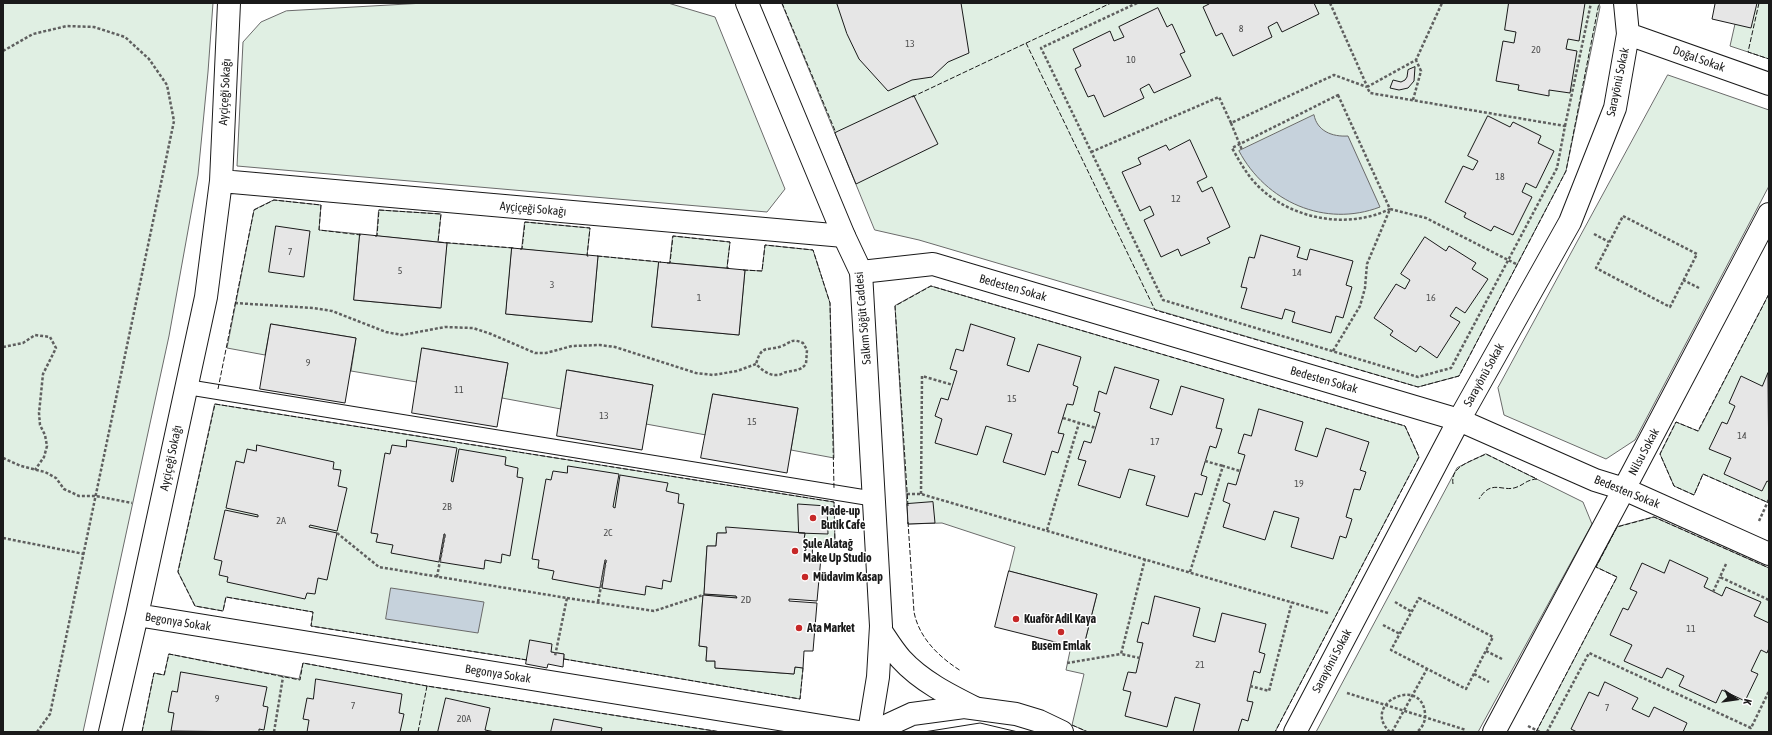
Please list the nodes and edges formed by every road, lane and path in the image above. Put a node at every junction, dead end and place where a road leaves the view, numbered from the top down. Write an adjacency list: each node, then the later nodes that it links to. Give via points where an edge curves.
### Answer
1 (229, 3): 19 (street, Ayçiçeği Sokağı)
2 (747, 3): 23 (street, Salkım Söğüt Caddesi)
3 (1138, 3): 18 (path, via 1041,48)
4 (1330, 3): 12 (path)
5 (1442, 3): 10 (path)
6 (1591, 3): 15 (path)
7 (1625, 3): 8 (street, Sarayönü Sokak)
8 (1628, 34): 11 (street, Doğal Sokak); 35 (street, Sarayönü Sokak, via 1615,108 1570,222)
9 (3, 51): 46 (path, via 33,34 67,26 94,27 125,37 149,59 167,85 174,121)
10 (1416, 60): 12 (path); 13 (path, via 1421,71)
11 (1769, 84)
12 (1367, 87): 13 (path, via 1370,93); 14 (path, via 1334,75)
13 (1413, 100): 15 (path)
14 (1231, 123): 16 (path); 18 (path, via 1219,97)
15 (1565, 126): 25 (path, via 1557,168)
16 (1240, 144): 17 (path); 20 (path, via 1232,148 1258,186 1276,201 1296,211 1319,218 1345,220 1371,216); 20 (path, via 1338,95)
17 (1242, 150)
18 (1091, 152): 30 (path, via 1163,300)
19 (221, 181): 23 (street, Ayçiçeği Sokağı); 33 (street, Ayçiçeği Sokağı, via 206,297)
20 (1390, 209): 25 (path, via 1426,218); 30 (path, via 1367,264 1360,306)
21 (1769, 214): 43 (street, Nilsu Sokak)
22 (1591, 232): 24 (path)
23 (844, 236): 27 (street, Salkım Söğüt Caddesi)
24 (1609, 242): 24 (path, via 1623,216 1697,254 1670,307 1596,268)
25 (1508, 260): 26 (path); 30 (path, via 1451,368 1418,377)
26 (1517, 264)
27 (861, 272): 35 (street, Bedesten Sokak, via 933,264); 47 (street, Salkım Söğüt Caddesi)
28 (236, 302): 31 (path, via 332,311 386,332 402,334 445,327 473,328 535,353 546,353 572,346 615,347 696,373 713,375 737,371)
29 (3, 347): 41 (path, via 24,343 35,335 50,337 56,348 44,374 39,413 47,446 44,457)
30 (1333, 351)
31 (756, 364): 31 (path, via 772,375 794,372 806,364 807,350 803,343 789,341 784,346 765,349 759,355)
32 (953, 385): 45 (path, via 922,376)
33 (187, 387): 47 (lane); 69 (street, Ayçiçeği Sokağı)
34 (1062, 418): 36 (path)
35 (1459, 420): 43 (street, Bedesten Sokak, via 1595,480); 70 (street, Sarayönü Sokak)
36 (1079, 423): 37 (path); 49 (path)
37 (1096, 428)
38 (3, 458): 41 (path)
39 (1205, 461): 40 (path)
40 (1223, 466): 42 (path); 58 (path)
41 (35, 470): 46 (path, via 56,478 64,489 79,496)
42 (1240, 471)
43 (1624, 489): 54 (street, Bedesten Sokak); 100 (street, Nilsu Sokak)
44 (907, 494): 45 (path)
45 (921, 494): 49 (path)
46 (96, 496): 48 (path); 53 (path)
47 (874, 499): 72 (street, Salkım Söğüt Caddesi)
48 (132, 503)
49 (1047, 530): 56 (path)
50 (337, 533): 59 (path, via 379,568)
51 (445, 534): 59 (path)
52 (3, 538): 53 (path)
53 (84, 554): 90 (path, via 50,714)
54 (1769, 554)
55 (1729, 558): 60 (path)
56 (1145, 559): 58 (path); 74 (path)
57 (606, 560): 65 (path)
58 (1190, 572): 66 (path)
59 (437, 577): 63 (path)
60 (1720, 577): 61 (path); 64 (path)
61 (1713, 592)
62 (703, 595): 65 (path, via 654,611)
63 (567, 598): 65 (path); 79 (path)
64 (1769, 600)
65 (598, 602)
66 (1292, 602): 70 (path); 80 (path, via 1269,691)
67 (1394, 602): 68 (path)
68 (1412, 612): 73 (path); 77 (path, via 1419,598 1493,637 1466,689)
69 (137, 615): 79 (street, Begonya Sokak); 91 (street, Ayçiçeği Sokağı)
70 (1353, 620): 97 (street, Sarayönü Sokak)
71 (1382, 625): 73 (path)
72 (881, 631): 85 (street, via 900,658 920,676 950,696); 94 (street, Salkım Söğüt Caddesi, via 878,677)
73 (1400, 634): 77 (path, via 1392,650)
74 (1120, 654): 75 (path); 76 (path)
75 (1140, 658)
76 (1067, 663)
77 (1427, 669): 83 (path)
78 (283, 677): 92 (path)
79 (550, 682): 93 (street, Begonya Sokak)
80 (1250, 686)
81 (1769, 691): 88 (path)
82 (1345, 692): 84 (path)
83 (1412, 696): 84 (path, via 1400,694); 86 (path); 87 (path, via 1422,704)
84 (1385, 705): 86 (path); 98 (path, via 1382,717)
85 (975, 708): 95 (street, via 964,707 912,714); 96 (street, via 1016,714)
86 (1404, 711): 87 (path); 98 (path)
87 (1425, 718): 89 (path); 99 (path, via 1424,724)
88 (1751, 728): 101 (path, via 1589,653); 102 (path)
89 (1468, 730)
90 (36, 732)
91 (110, 732)
92 (274, 732)
93 (859, 732)
94 (869, 732)
95 (873, 732)
96 (1062, 732)
97 (1295, 732)
98 (1392, 732)
99 (1417, 732)
100 (1494, 732)
101 (1547, 732)
102 (1752, 732)

